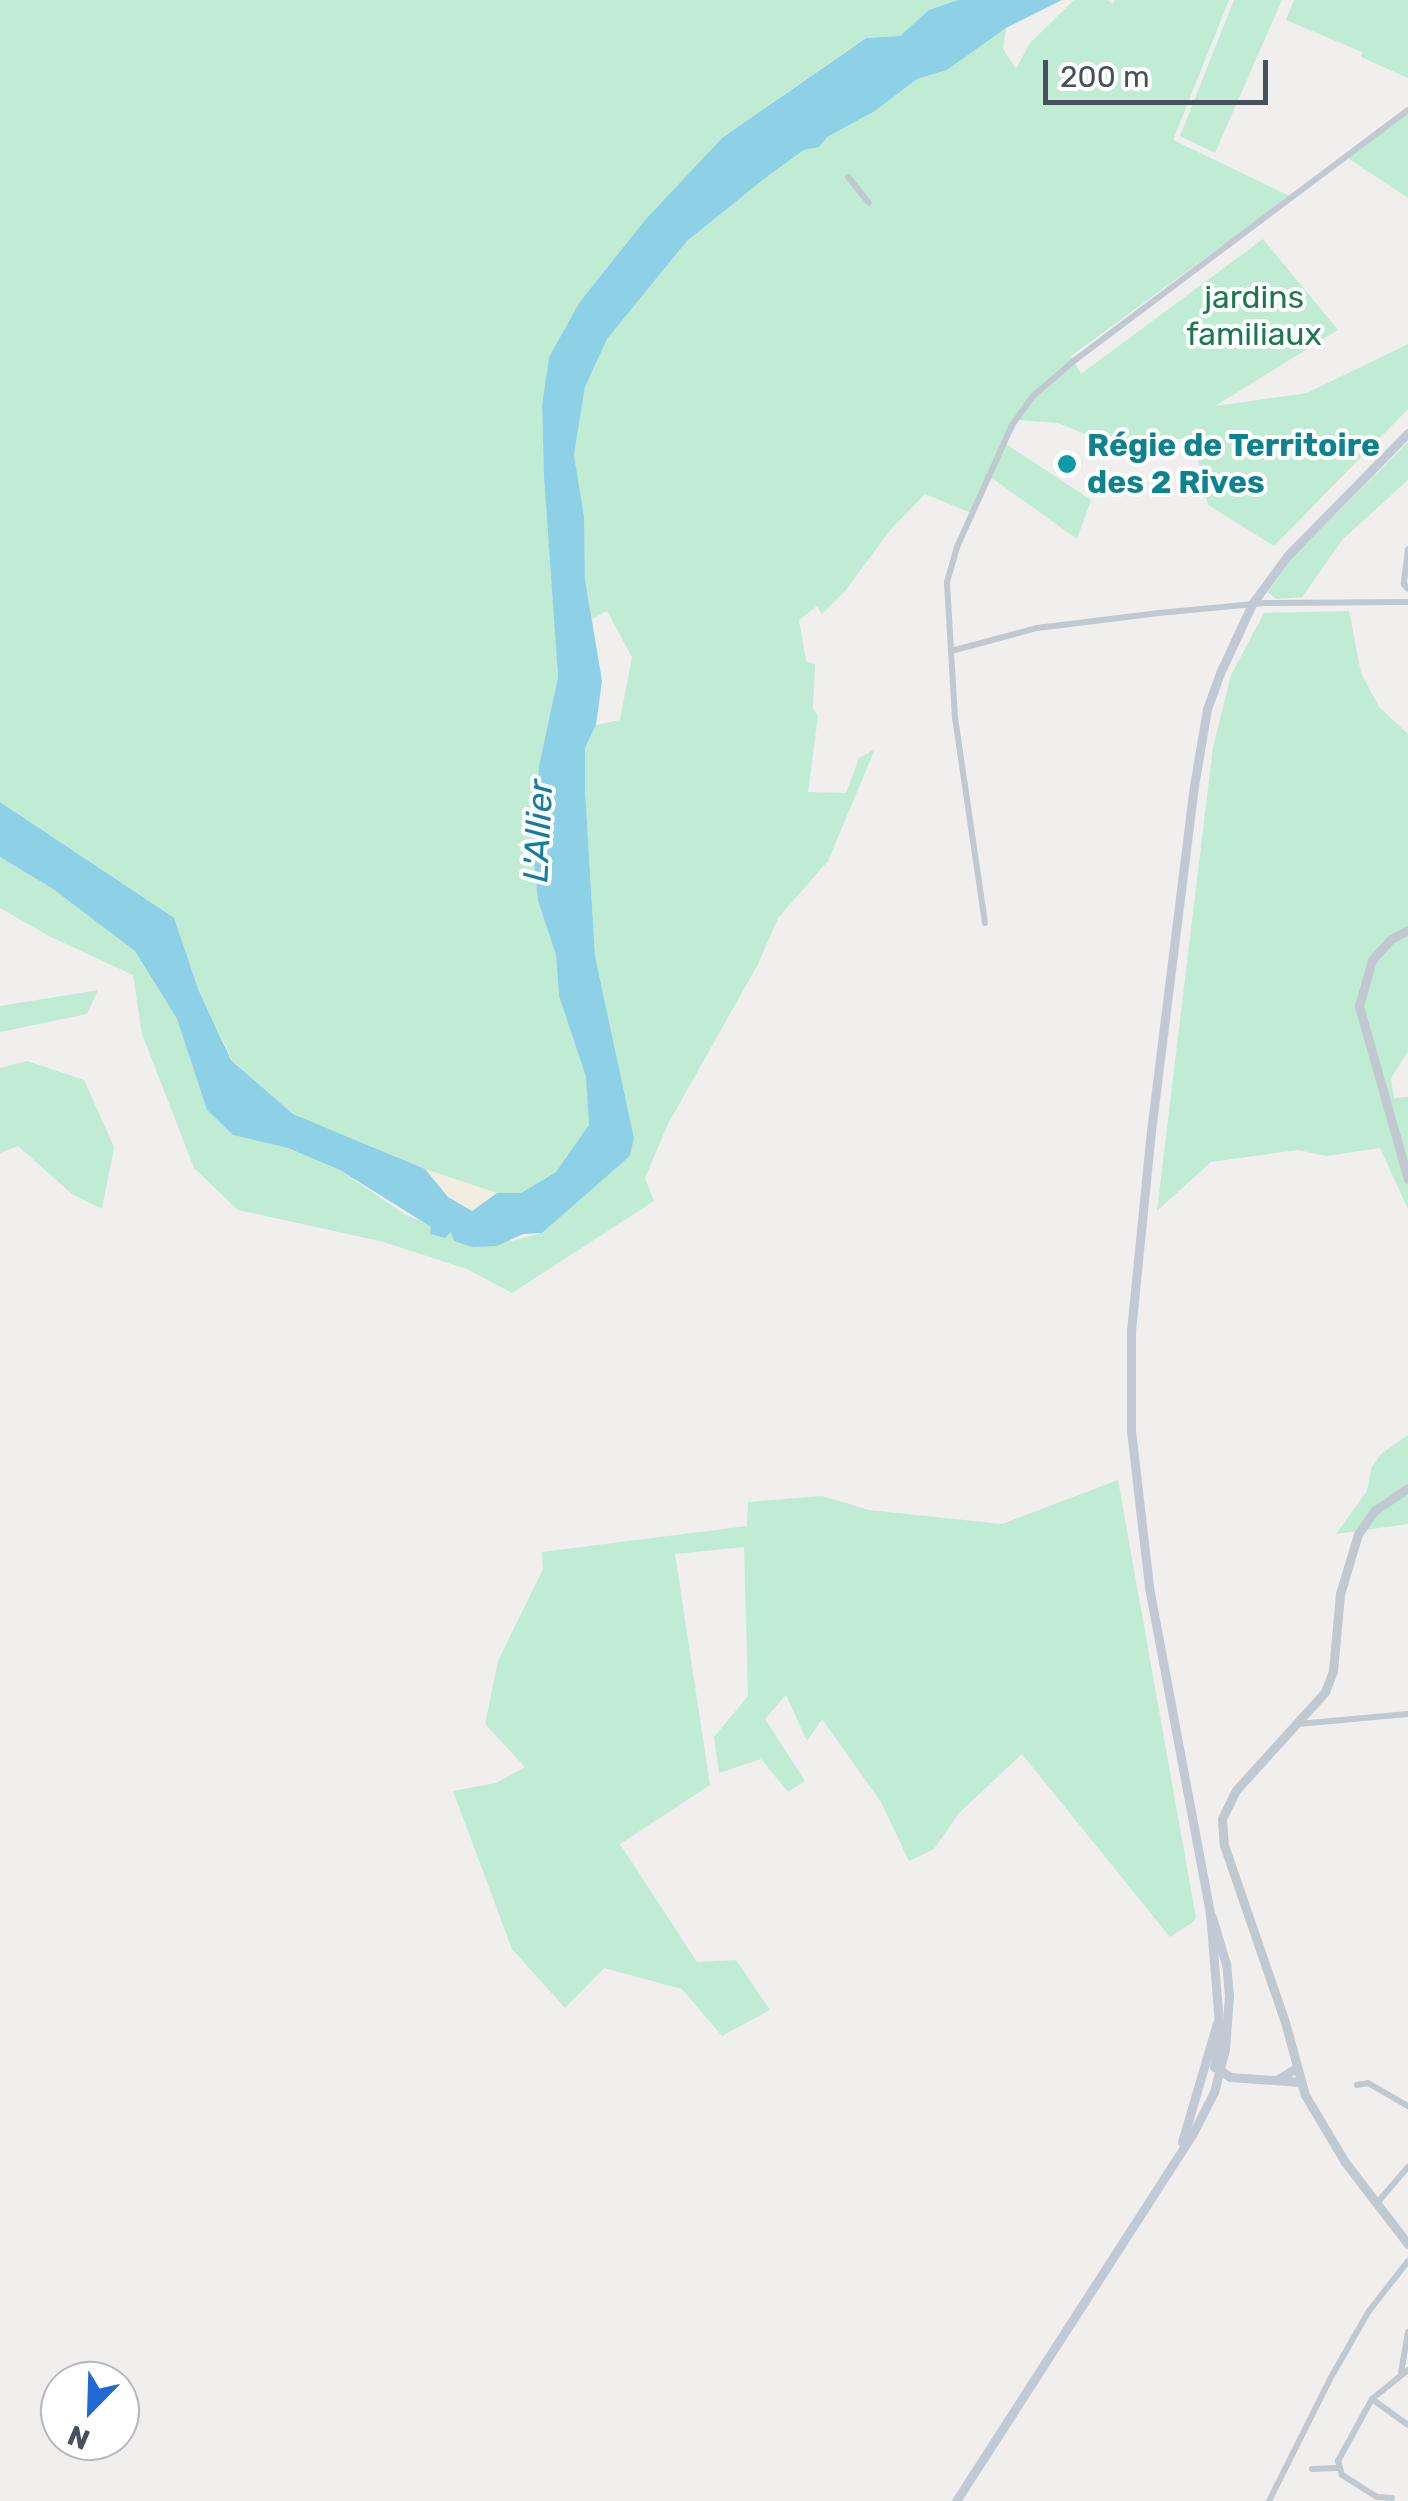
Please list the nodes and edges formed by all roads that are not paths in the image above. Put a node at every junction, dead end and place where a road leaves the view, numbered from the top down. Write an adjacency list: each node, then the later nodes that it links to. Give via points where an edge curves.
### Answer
1 (1408, 110): 9 (street, via 1032,396 987,475 948,571)
2 (848, 177): 3 (street)
3 (869, 204)
4 (1408, 433): 8 (main road, via 1314,526)
5 (1408, 549): 6 (street)
6 (1408, 590)
7 (1408, 602): 8 (street)
8 (1252, 604): 9 (street, via 1037,628); 16 (main road, via 1208,709 1194,786 1142,1206 1130,1392 1142,1539)
9 (951, 651): 10 (street)
10 (985, 923)
11 (1408, 930): 12 (street, via 1372,960 1359,1006)
12 (1408, 1178)
13 (1408, 1488): 15 (street, via 1375,1510 1358,1534 1340,1594 1330,1681)
14 (1408, 1714): 15 (street)
15 (1298, 1724): 18 (street, via 1236,1790 1222,1820 1224,1846)
16 (1210, 1913): 17 (main road, via 1218,2020); 17 (main road, via 1228,1996)
17 (1214, 2067): 19 (main road); 34 (main road, via 1180,2150)
18 (1296, 2068): 19 (main road); 20 (street)
19 (1278, 2079): 20 (main road)
20 (1301, 2082): 24 (street, via 1331,2141)
21 (1356, 2085): 22 (street, via 1368,2084)
22 (1408, 2106)
23 (1408, 2167): 24 (street)
24 (1377, 2203): 25 (street)
25 (1408, 2244)
26 (1408, 2262): 35 (street, via 1330,2379)
27 (1408, 2332): 28 (street)
28 (1404, 2372): 29 (street)
29 (1372, 2399): 30 (street); 31 (street)
30 (1408, 2425)
31 (1338, 2468): 32 (street); 33 (street, via 1377,2497)
32 (1312, 2470)
33 (1392, 2498)
34 (956, 2501)
35 (1269, 2501)

